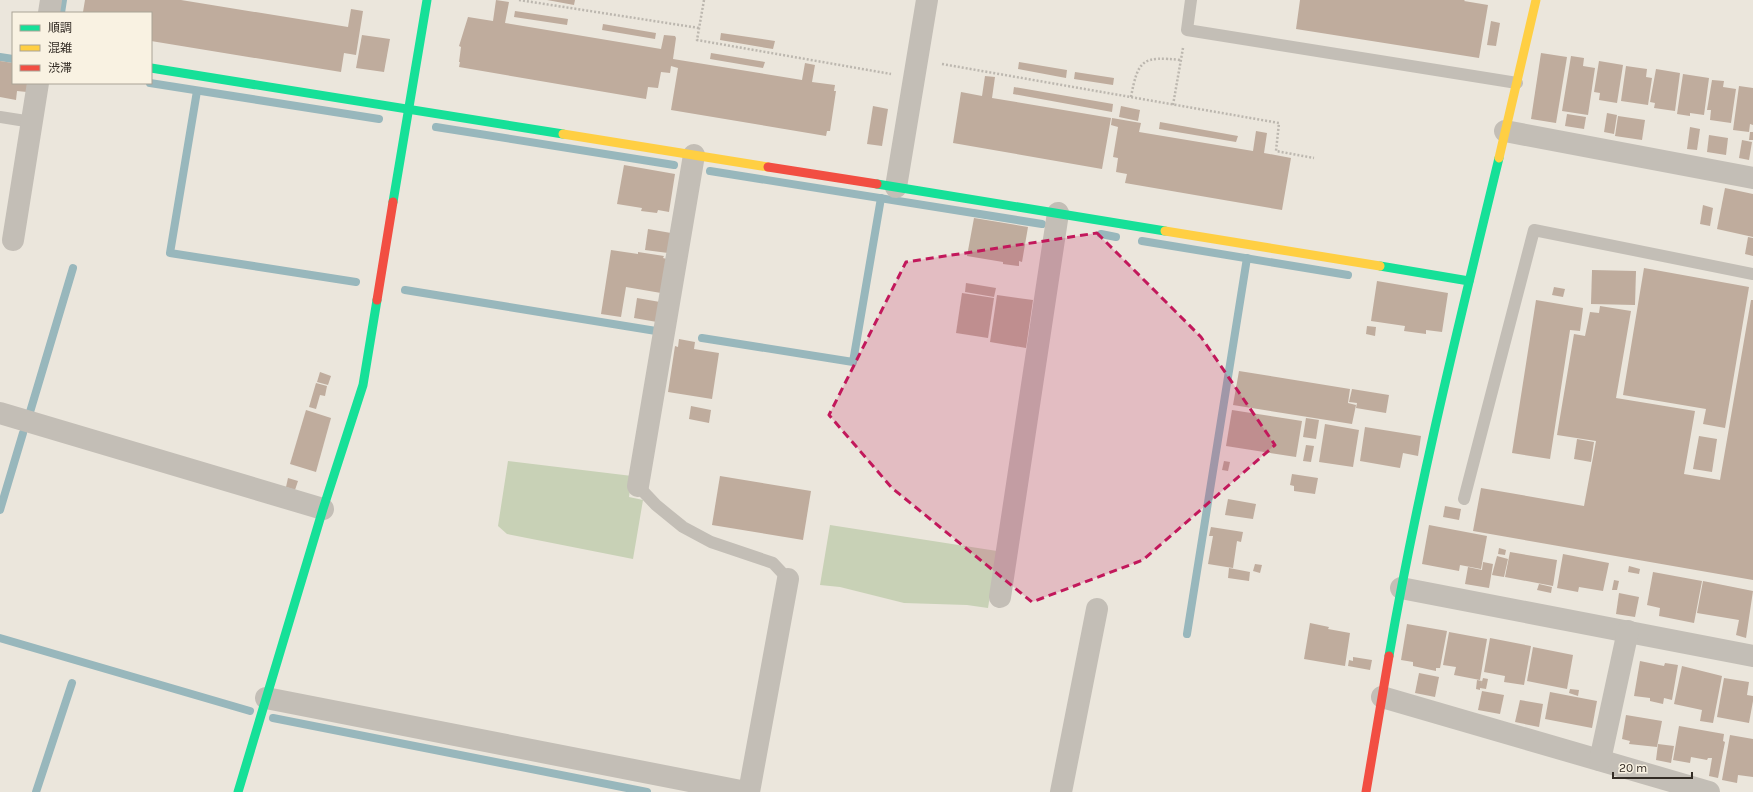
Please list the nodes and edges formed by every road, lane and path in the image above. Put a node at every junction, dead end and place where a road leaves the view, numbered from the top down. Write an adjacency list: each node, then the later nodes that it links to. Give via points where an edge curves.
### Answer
1 (51, 0): 8 (street)
2 (427, 0): 18 (street)
3 (519, 0): 9 (path)
4 (704, 0): 9 (path)
5 (927, 0): 13 (street)
6 (1192, 0): 10 (lane)
7 (1536, 0): 14 (street)
8 (49, 12)
9 (699, 28): 13 (path, via 697,40)
10 (1186, 30): 11 (path); 14 (lane)
11 (1181, 60): 16 (path, via 1157,58 1143,63 1136,74); 17 (path)
12 (152, 68): 18 (street)
13 (916, 68): 16 (path); 25 (street)
14 (1517, 83): 21 (street)
15 (38, 84): 20 (street)
16 (1131, 98): 17 (path)
17 (1173, 105): 23 (path, via 1279,124 1276,151)
18 (409, 109): 22 (street); 33 (street, via 363,385)
19 (0, 117): 20 (lane)
20 (32, 122): 27 (street)
21 (1505, 131): 24 (street); 29 (street)
22 (694, 155): 25 (street); 31 (street)
23 (1314, 158)
24 (1753, 178)
25 (896, 187): 26 (street)
26 (1058, 213): 29 (street); 36 (street)
27 (13, 240)
28 (1753, 274): 32 (lane, via 1534,230)
29 (1469, 281): 35 (street)
30 (0, 414): 33 (street)
31 (638, 486): 34 (lane, via 683,527 711,542 773,563)
32 (1464, 499)
33 (323, 509): 41 (street)
34 (788, 579): 44 (street)
35 (1401, 588): 38 (street); 40 (street)
36 (1000, 597)
37 (1098, 609): 45 (street)
38 (1628, 631): 39 (street); 42 (street)
39 (1753, 656)
40 (1382, 697): 42 (street); 46 (street)
41 (266, 698): 43 (street); 44 (street)
42 (1600, 760): 47 (street)
43 (238, 792)
44 (747, 792)
45 (1061, 792)
46 (1366, 792)
47 (1709, 792)

